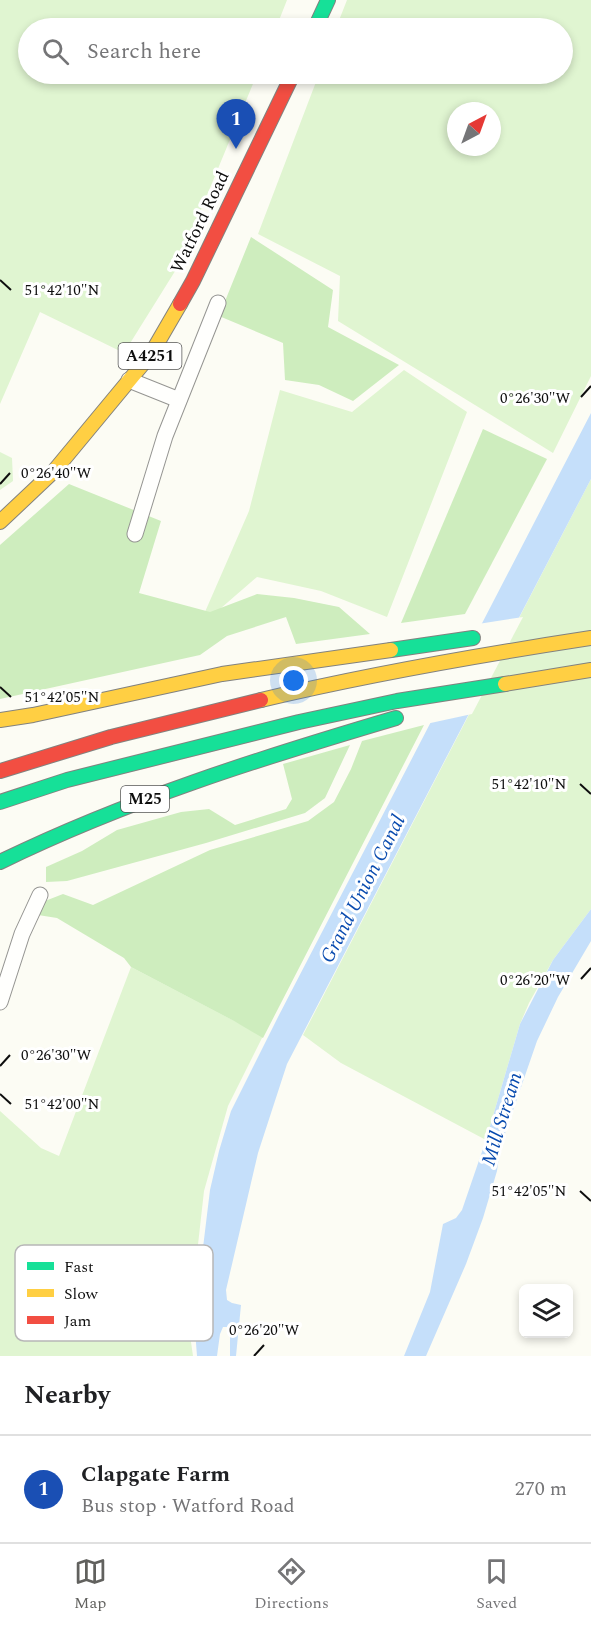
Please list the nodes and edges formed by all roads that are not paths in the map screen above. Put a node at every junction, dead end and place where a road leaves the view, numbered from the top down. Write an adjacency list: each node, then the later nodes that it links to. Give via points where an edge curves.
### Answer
1 (328, 0): 2 (main road)
2 (320, 18)
3 (288, 84): 5 (main road, Watford Road / A4251, via 193,281 152,354)
4 (218, 303): 6 (street)
5 (129, 380): 6 (street); 7 (main road, Watford Road / A4251, via 54,471)
6 (179, 400): 8 (street)
7 (0, 522)
8 (135, 534)
9 (486, 637): 13 (main road, via 222,674)
10 (591, 638): 14 (main road, via 479,655 303,690 111,737)
11 (591, 670): 12 (main road, M25)
12 (501, 685): 15 (main road, M25, via 299,722 67,780); 16 (main road, M25, via 230,767 105,814)
13 (0, 720)
14 (0, 771)
15 (0, 802)
16 (0, 862)
17 (40, 895): 18 (street, via 22,934)
18 (0, 1002)

